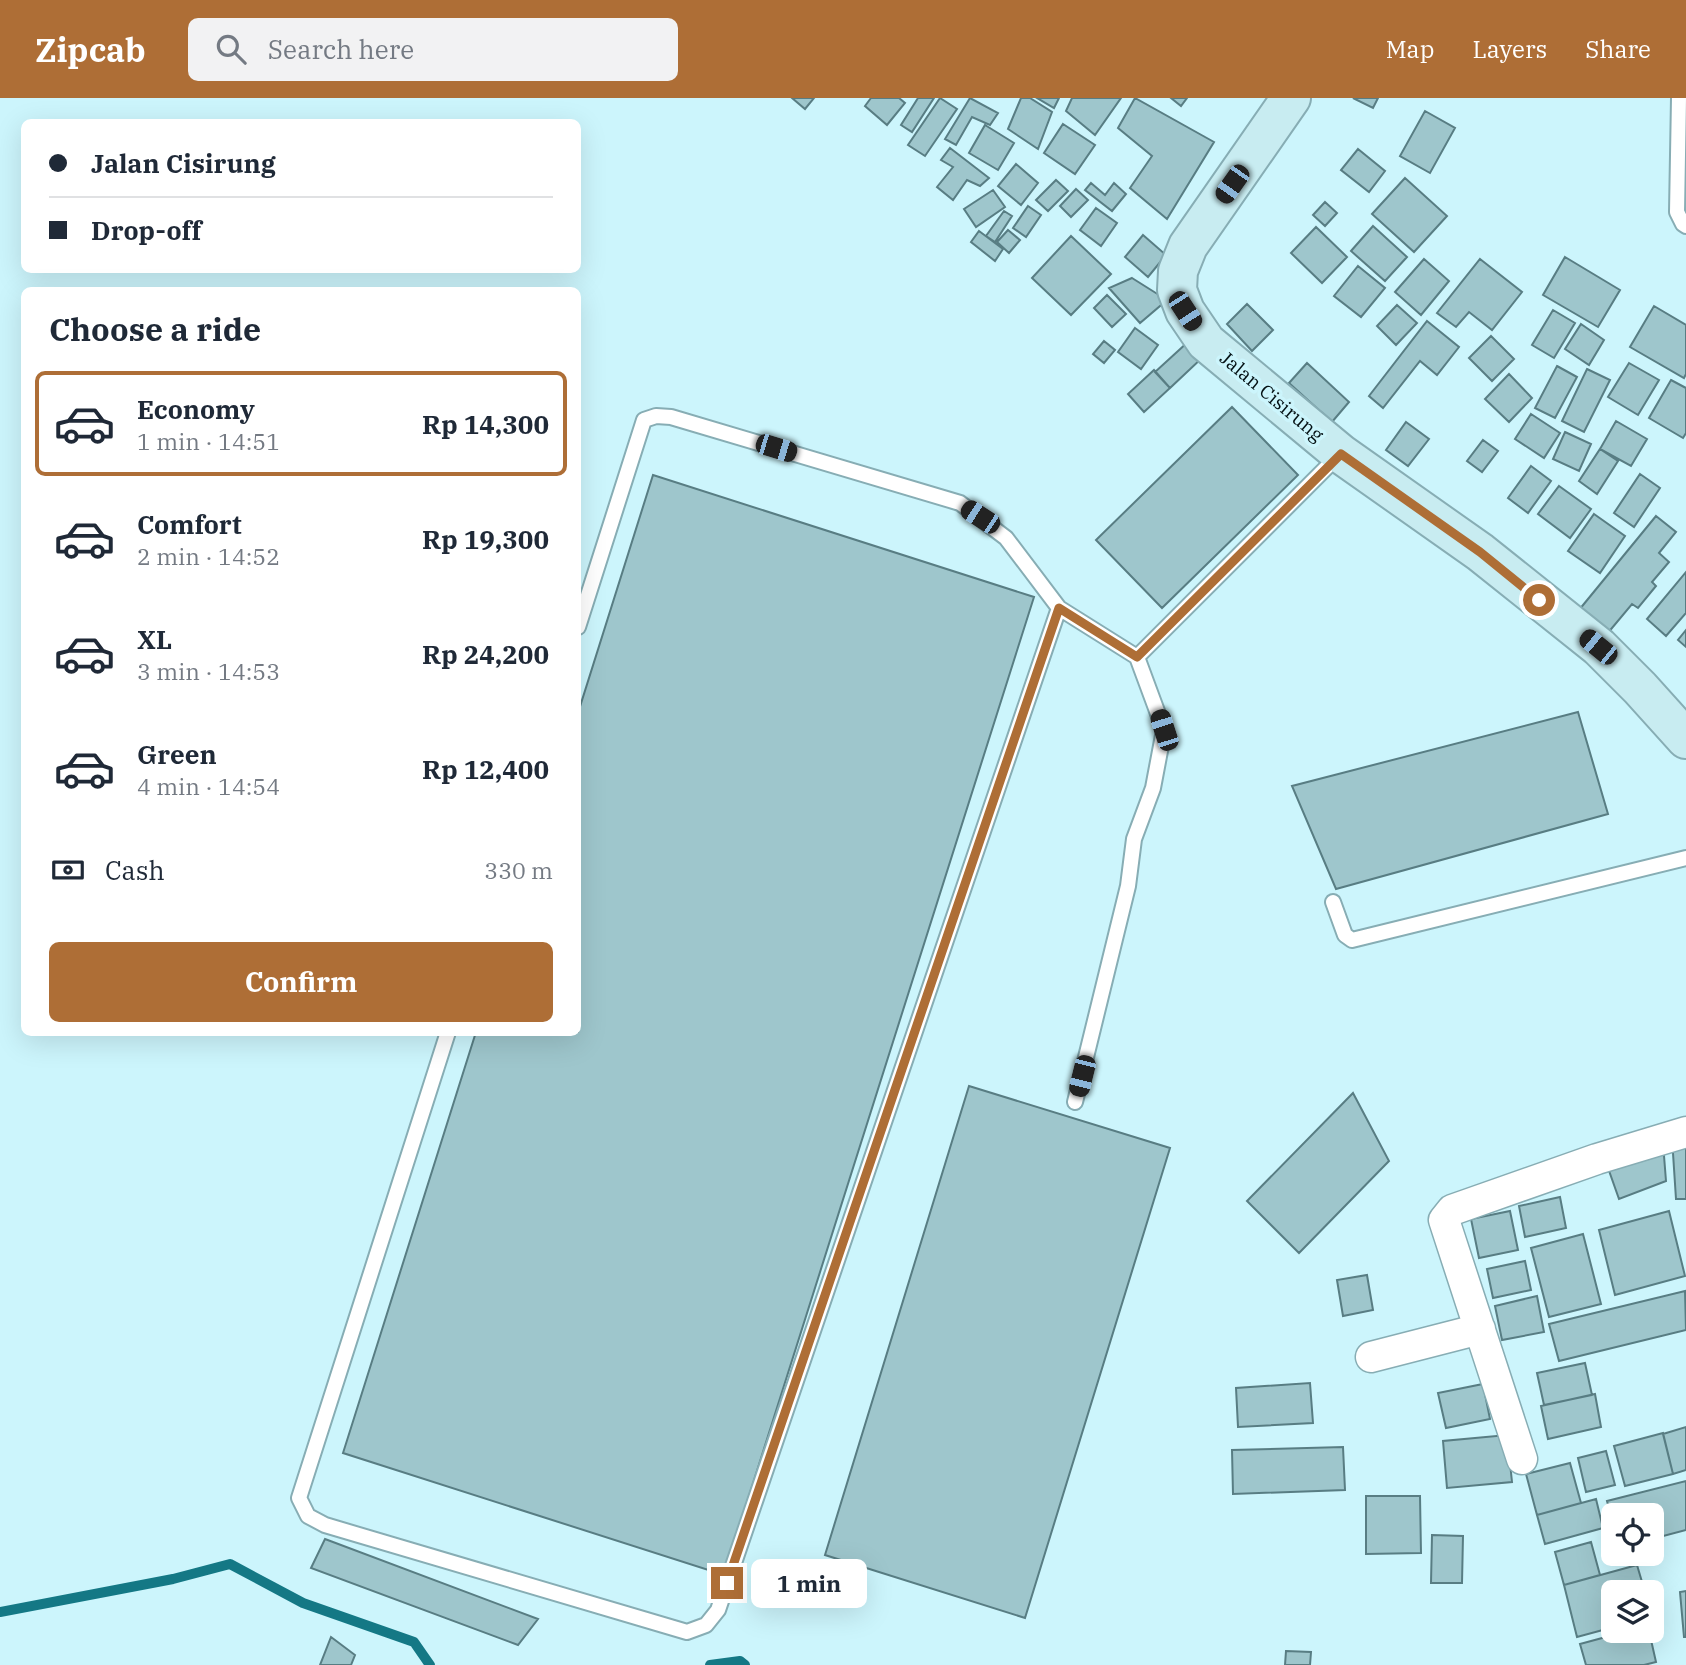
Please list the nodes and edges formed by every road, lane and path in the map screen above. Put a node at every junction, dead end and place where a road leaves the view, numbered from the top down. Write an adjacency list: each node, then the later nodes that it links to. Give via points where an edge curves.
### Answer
1 (1291, 98): 4 (main road, Jalan Cisirung, via 1188,246 1178,271 1177,290 1206,342)
2 (1679, 98): 3 (lane, via 1677,212)
3 (1686, 226)
4 (1341, 454): 7 (lane); 8 (main road, Jalan Cisirung, via 1480,552 1598,647)
5 (1059, 608): 6 (lane, via 1006,538 960,503 656,416 644,420); 7 (lane); 11 (lane, via 718,1610 706,1625 687,1632 325,1525 309,1516 299,1498)
6 (581, 618)
7 (1137, 657): 12 (lane, via 1164,730 1153,788 1134,839 1128,886)
8 (1686, 739)
9 (1686, 858): 10 (lane, via 1352,940 1345,935)
10 (1333, 902)
11 (447, 1036)
12 (1075, 1102)
13 (1686, 1132): 14 (street, via 1452,1210 1444,1220)
14 (1480, 1329): 15 (street); 16 (street)
15 (1371, 1357)
16 (1522, 1459)

